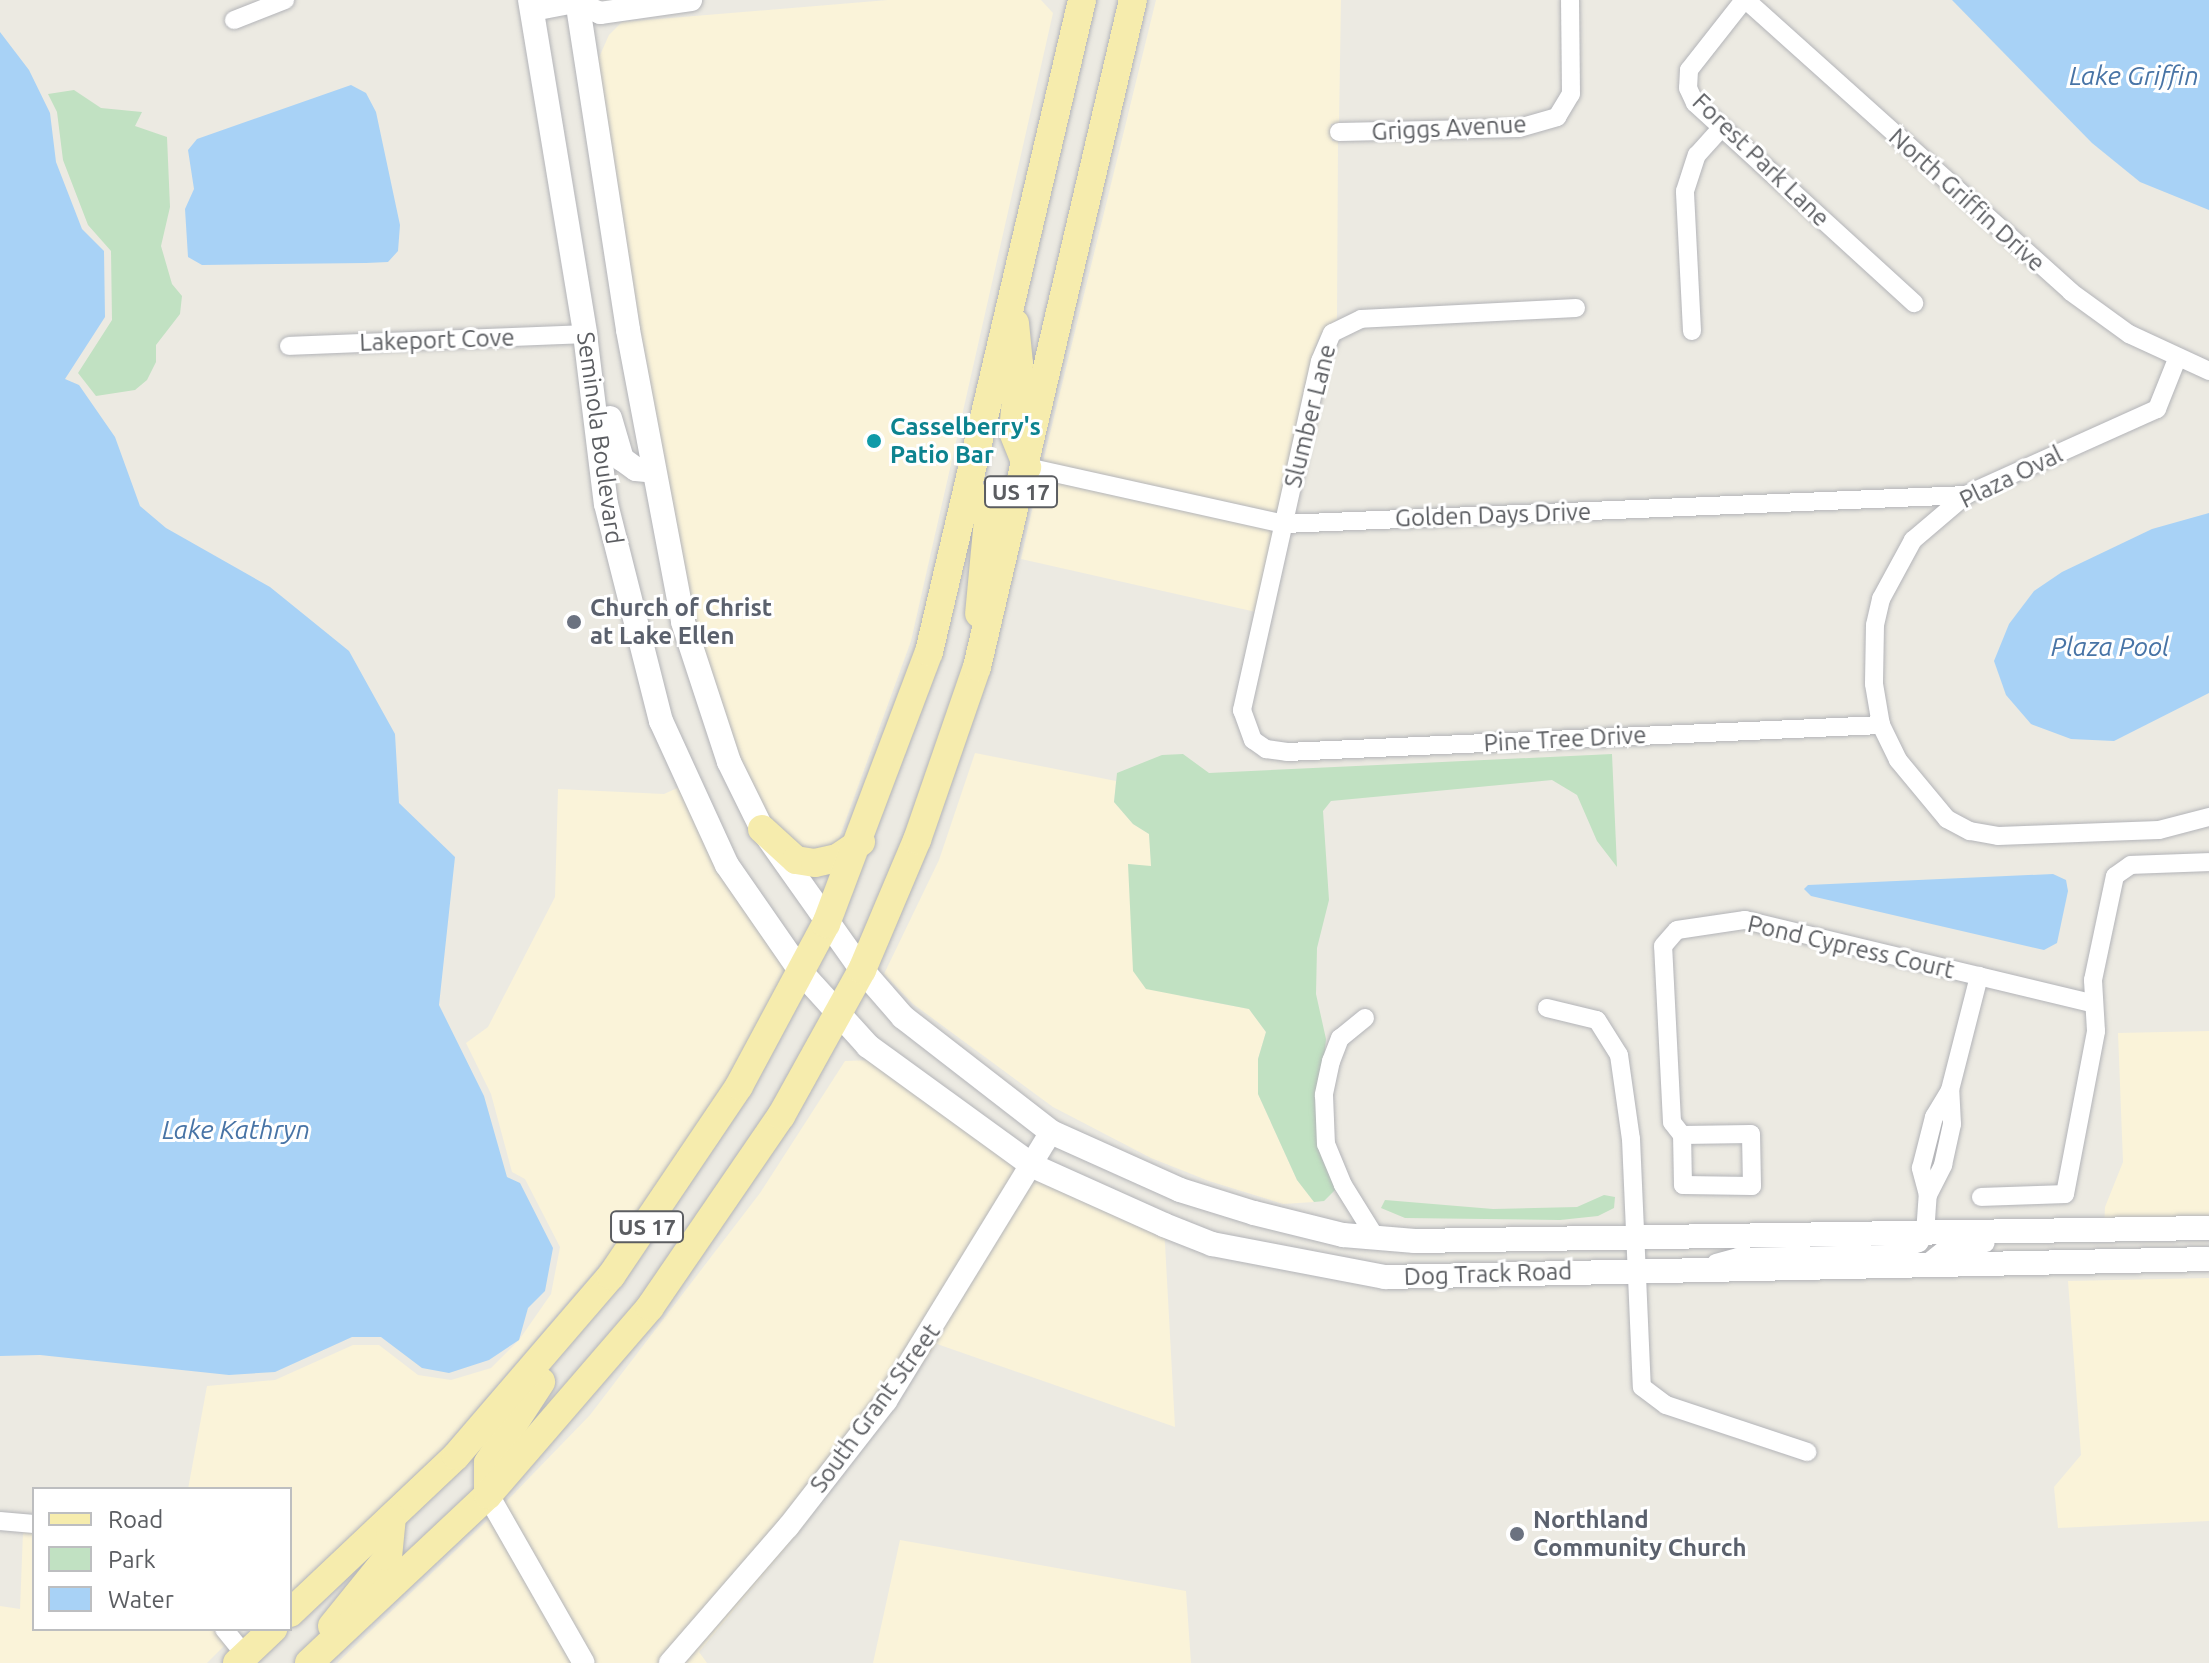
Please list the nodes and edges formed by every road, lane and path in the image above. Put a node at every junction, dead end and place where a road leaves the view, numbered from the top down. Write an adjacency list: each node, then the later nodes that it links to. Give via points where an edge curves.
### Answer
1 (285, 0): 9 (street)
2 (691, 0): 7 (street, via 600,13)
3 (1082, 0): 12 (main road, US 17)
4 (1133, 0): 20 (main road, US 17)
5 (1570, 0): 11 (street, Griggs Avenue, via 1571,94 1557,117 1519,128)
6 (1745, 0): 10 (street, Forest Park Lane, via 1689,70 1688,88 1695,103); 18 (street, North Griffin Drive, via 2071,292 2129,334)
7 (580, 1): 8 (street); 21 (main road, Seminola Boulevard)
8 (532, 5): 16 (main road, Seminola Boulevard)
9 (234, 20)
10 (1721, 128): 13 (street, Forest Park Lane); 15 (street, via 1697,155 1685,191)
11 (1339, 132)
12 (1012, 302): 20 (main road, via 1019,364 1013,432); 22 (main road, US 17)
13 (1914, 303)
14 (1576, 308): 24 (street, Slumber Lane, via 1361,319 1332,333 1320,361)
15 (1692, 331)
16 (585, 334): 17 (street, Lakeport Cove); 21 (main road, via 600,358 617,452 636,469); 34 (main road, Seminola Boulevard, via 606,504 661,721 727,865)
17 (289, 346)
18 (2177, 359): 19 (street, North Griffin Drive); 23 (street, Plaza Oval, via 2157,409)
19 (2209, 371)
20 (1027, 467): 24 (street, Golden Days Drive); 25 (main road, US 17)
21 (654, 471): 29 (main road, Seminola Boulevard, via 683,622 702,689)
22 (970, 491): 25 (main road, via 983,498 989,518); 30 (main road, US 17, via 926,664)
23 (1966, 495): 24 (street, Golden Days Drive); 26 (street, Plaza Oval, via 1913,540 1881,599 1873,653)
24 (1284, 524): 27 (street, Slumber Lane, via 1242,710)
25 (977, 667): 33 (main road, US 17, via 917,840)
26 (1881, 725): 27 (street, Pine Tree Drive, via 1287,752 1266,749); 28 (street, Plaza Oval, via 1923,794 1947,819 1970,831 1998,836 2159,830)
27 (1253, 740)
28 (2209, 817)
29 (762, 829): 30 (main road, via 796,860 815,863 837,858); 32 (main road, Seminola Boulevard)
30 (861, 842): 32 (main road, US 17)
31 (2209, 862): 36 (street, via 2131,865 2115,876 2093,980)
32 (826, 924): 33 (main road, Seminola Boulevard); 34 (main road, US 17)
33 (862, 970): 38 (main road, US 17); 41 (main road, Dog Track Road, via 903,1017)
34 (801, 972): 38 (main road, Seminola Boulevard); 57 (main road, US 17, via 688,1166)
35 (1979, 976): 36 (street, Pond Cypress Court); 40 (street); 42 (street, Pond Cypress Court, via 1745,920 1677,930 1663,946 1672,1122)
36 (2094, 1004): 47 (street, via 2096,1031 2065,1194)
37 (1547, 1008): 52 (street, via 1597,1020 1615,1042 1631,1139)
38 (838, 1016): 45 (main road, Dog Track Road, via 868,1046); 59 (main road, US 17, via 781,1116 685,1260 609,1359)
39 (1365, 1018): 50 (street, via 1340,1038 1331,1061 1324,1095 1326,1144 1343,1185)
40 (1950, 1090): 43 (street); 44 (street)
41 (1051, 1132): 45 (street, South Grant Street); 50 (main road, Dog Track Road, via 1180,1190 1343,1235)
42 (1682, 1135): 42 (street, Pond Cypress Court, via 1683,1185 1752,1186 1751,1134)
43 (1929, 1135): 44 (street); 46 (street, via 1921,1168)
44 (1949, 1139): 46 (street)
45 (1033, 1166): 56 (main road, Dog Track Road, via 1212,1244 1385,1277); 69 (street, South Grant Street, via 886,1401 788,1527)
46 (1928, 1195): 49 (street)
47 (1981, 1197)
48 (2209, 1228): 49 (main road, Dog Track Road)
49 (1925, 1234): 52 (main road, Dog Track Road); 55 (street, via 1899,1252 1738,1257)
50 (1376, 1238): 52 (main road, Dog Track Road, via 1436,1243)
51 (2209, 1239): 54 (street, via 1967,1243 1935,1253)
52 (1634, 1240): 56 (street)
53 (2209, 1259): 54 (main road, Dog Track Road)
54 (1925, 1265): 55 (main road, Dog Track Road)
55 (1694, 1269): 56 (main road, Dog Track Road)
56 (1635, 1270): 58 (street, via 1637,1376 1646,1393 1666,1405)
57 (571, 1325): 59 (main road, via 534,1397 488,1463); 60 (main road, US 17, via 522,1385)
58 (1807, 1452)
59 (488, 1495): 67 (main road, US 17); 68 (street)
60 (392, 1517): 63 (main road, US 17); 67 (main road, via 388,1557 352,1596)
61 (0, 1521): 62 (street)
62 (32, 1524)
63 (292, 1611)
64 (225, 1631): 66 (street)
65 (271, 1631): 66 (main road)
66 (241, 1660)
67 (308, 1663)
68 (584, 1663)
69 (670, 1663)

